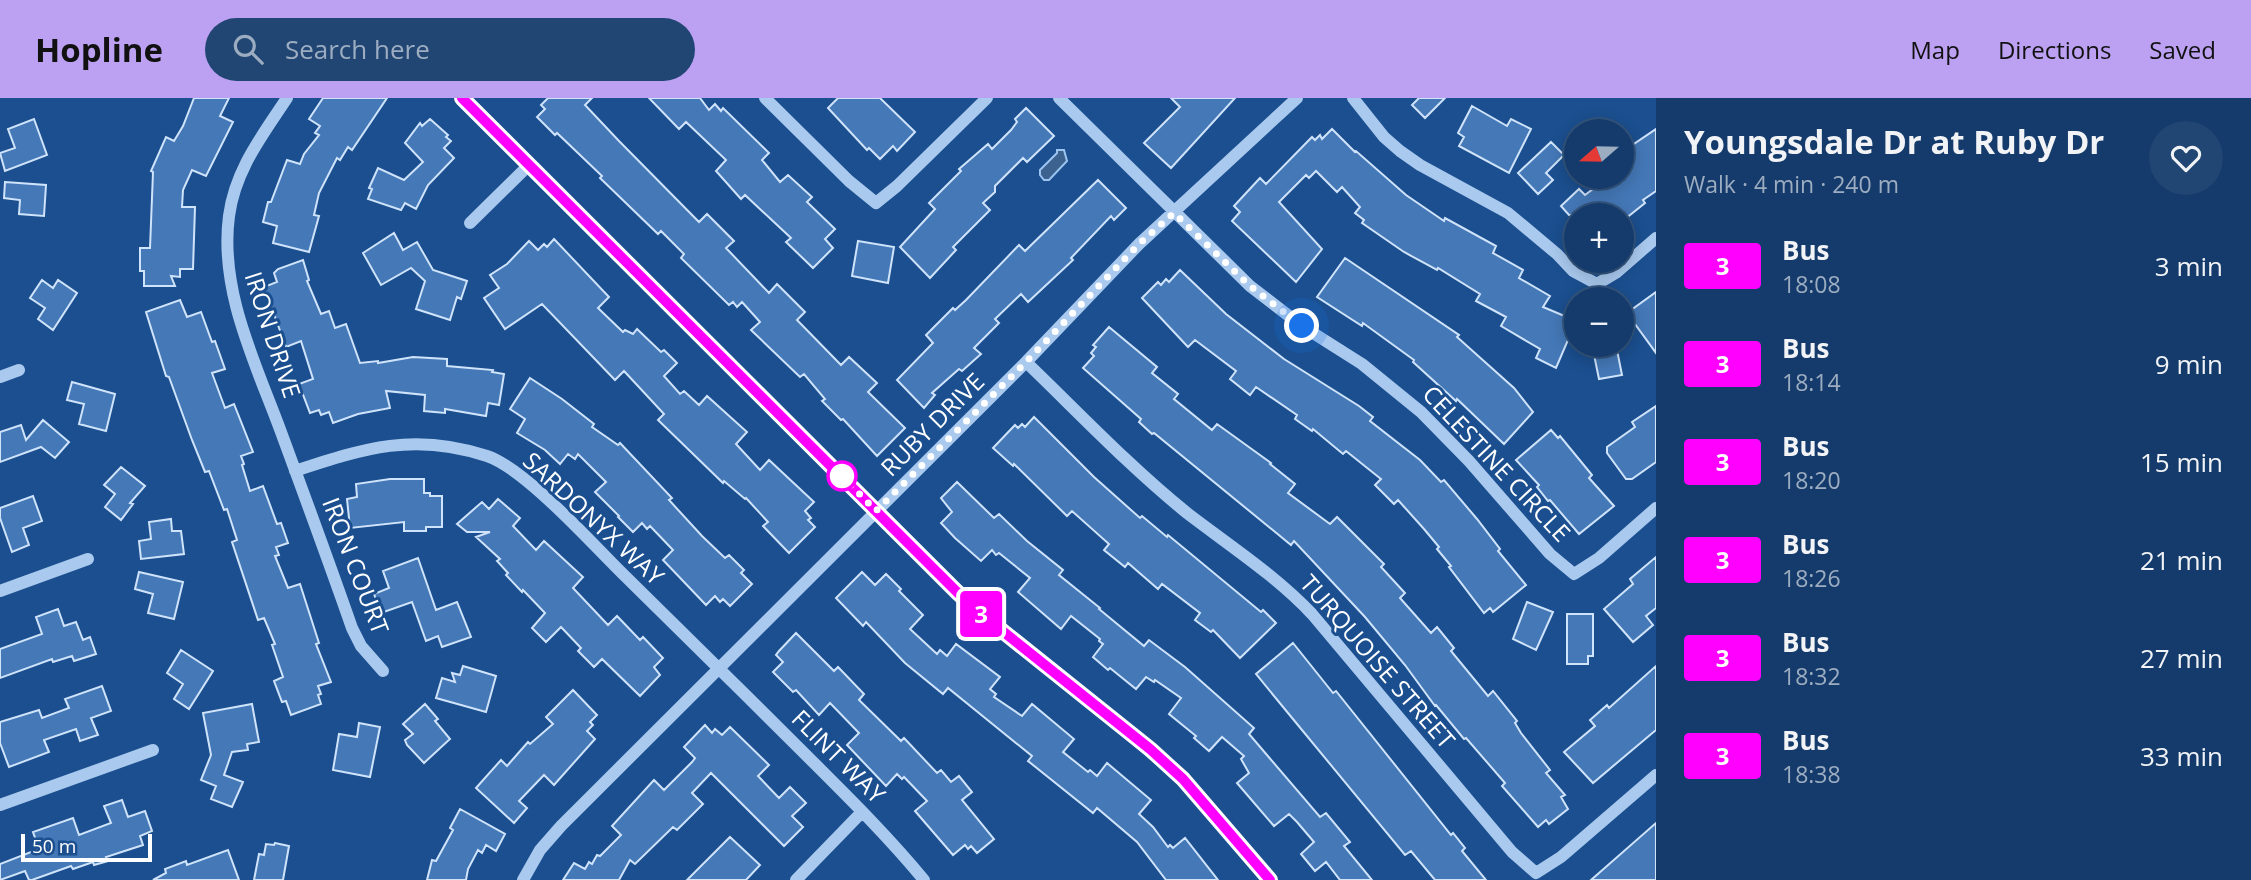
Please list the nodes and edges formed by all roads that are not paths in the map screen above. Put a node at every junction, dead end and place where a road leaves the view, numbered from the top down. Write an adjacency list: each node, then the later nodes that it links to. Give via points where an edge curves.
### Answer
1 (287, 98): 15 (street, IRON DRIVE, via 245,160 227,238 233,293)
2 (462, 98): 8 (street)
3 (765, 98): 4 (street, via 876,203)
4 (987, 98)
5 (1059, 98): 9 (street)
6 (1297, 98): 9 (street, RUBY DRIVE)
7 (1353, 98): 11 (street, via 1399,151 1508,213 1573,271 1597,284)
8 (530, 164): 10 (street); 17 (street)
9 (1174, 213): 12 (street, RUBY DRIVE); 16 (street, CELESTINE CIRCLE, via 1250,286 1362,364 1421,412 1550,554 1574,574)
10 (470, 223)
11 (1656, 238)
12 (1026, 362): 17 (street, RUBY DRIVE); 23 (street, TURQUOISE STREET, via 1147,479 1289,589 1512,852 1536,873 1561,858)
13 (19, 370): 14 (street)
14 (0, 377)
15 (295, 471): 20 (street, SARDONYX WAY, via 371,447 417,443 489,457 553,505); 21 (street, IRON COURT, via 352,628)
16 (1656, 508)
17 (876, 511): 20 (street, RUBY DRIVE); 29 (street, via 980,613 1183,779)
18 (89, 559): 19 (street)
19 (0, 591)
20 (718, 668): 25 (street, FLINT WAY); 26 (street, RUBY DRIVE, via 561,826)
21 (383, 671)
22 (153, 750): 24 (street)
23 (1656, 775)
24 (0, 805)
25 (862, 812): 27 (street); 28 (street, FLINT WAY)
26 (523, 880)
27 (796, 880)
28 (924, 880)
29 (1270, 880)

